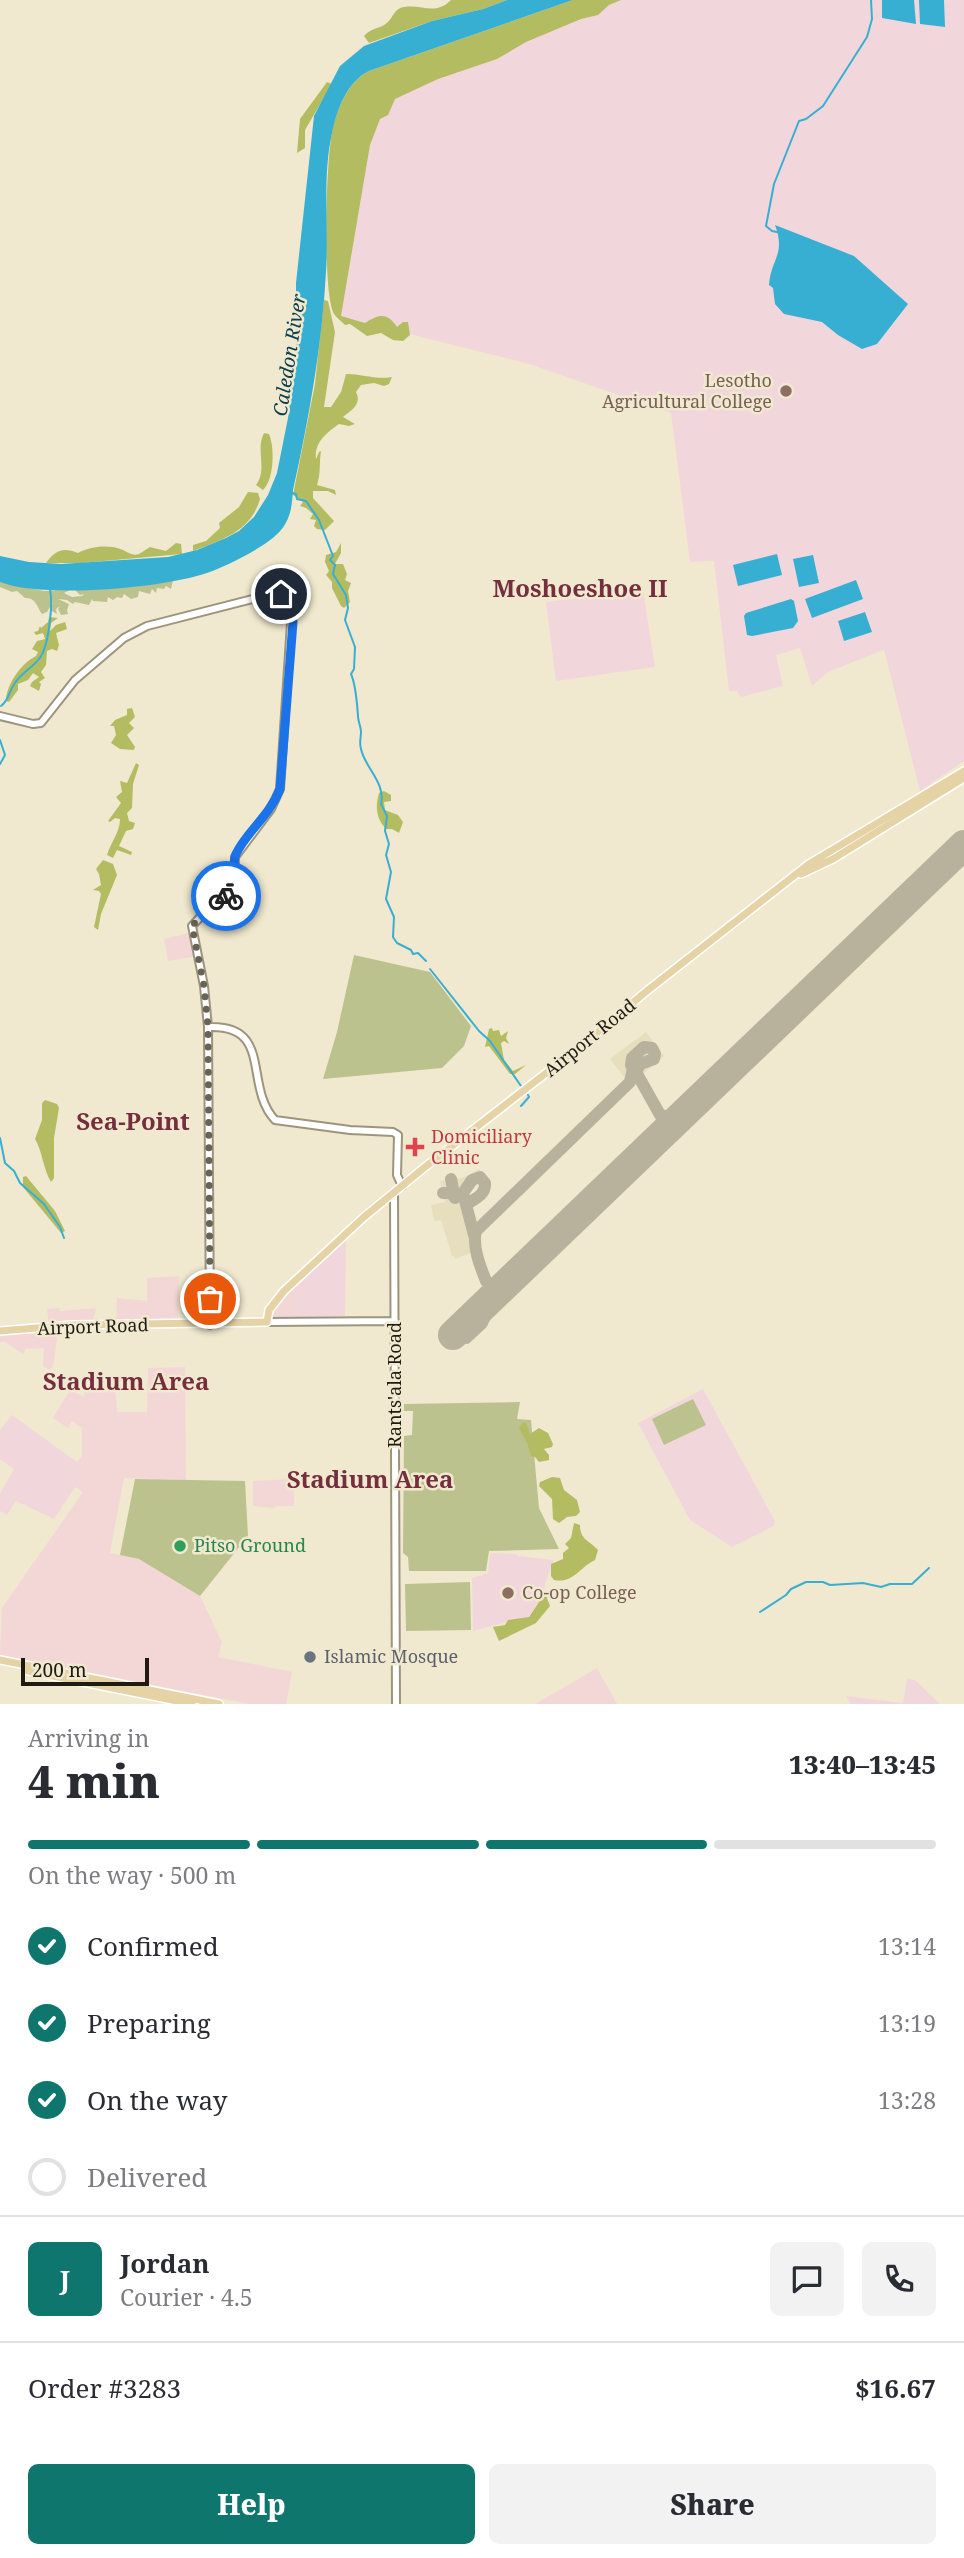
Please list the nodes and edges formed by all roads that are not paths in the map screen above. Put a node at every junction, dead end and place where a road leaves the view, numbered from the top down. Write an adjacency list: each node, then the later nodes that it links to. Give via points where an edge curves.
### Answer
1 (0, 716): 5 (street, via 41,723 88,667 147,626 265,595 285,596 293,622 280,789 271,809 235,857 234,887 192,926)
2 (964, 771): 4 (main road, Airport Road, via 809,864)
3 (964, 778): 4 (main road, Airport Road)
4 (786, 883): 6 (main road, Airport Road)
5 (208, 1027): 6 (street, via 234,1028 247,1041 266,1106 275,1121 396,1133); 10 (street)
6 (402, 1186): 7 (main road, Airport Road)
7 (394, 1193): 8 (street, Rants'ala Road); 9 (main road, Airport Road, via 290,1284 271,1306)
8 (395, 1321): 9 (street, Airport Road); 15 (street, Rants'ala Road)
9 (267, 1322): 10 (main road, Airport Road)
10 (210, 1325): 11 (main road, Airport Road, via 73,1325)
11 (0, 1331)
12 (0, 1663): 13 (main road); 14 (main road)
13 (192, 1704)
14 (219, 1704)
15 (396, 1704)

